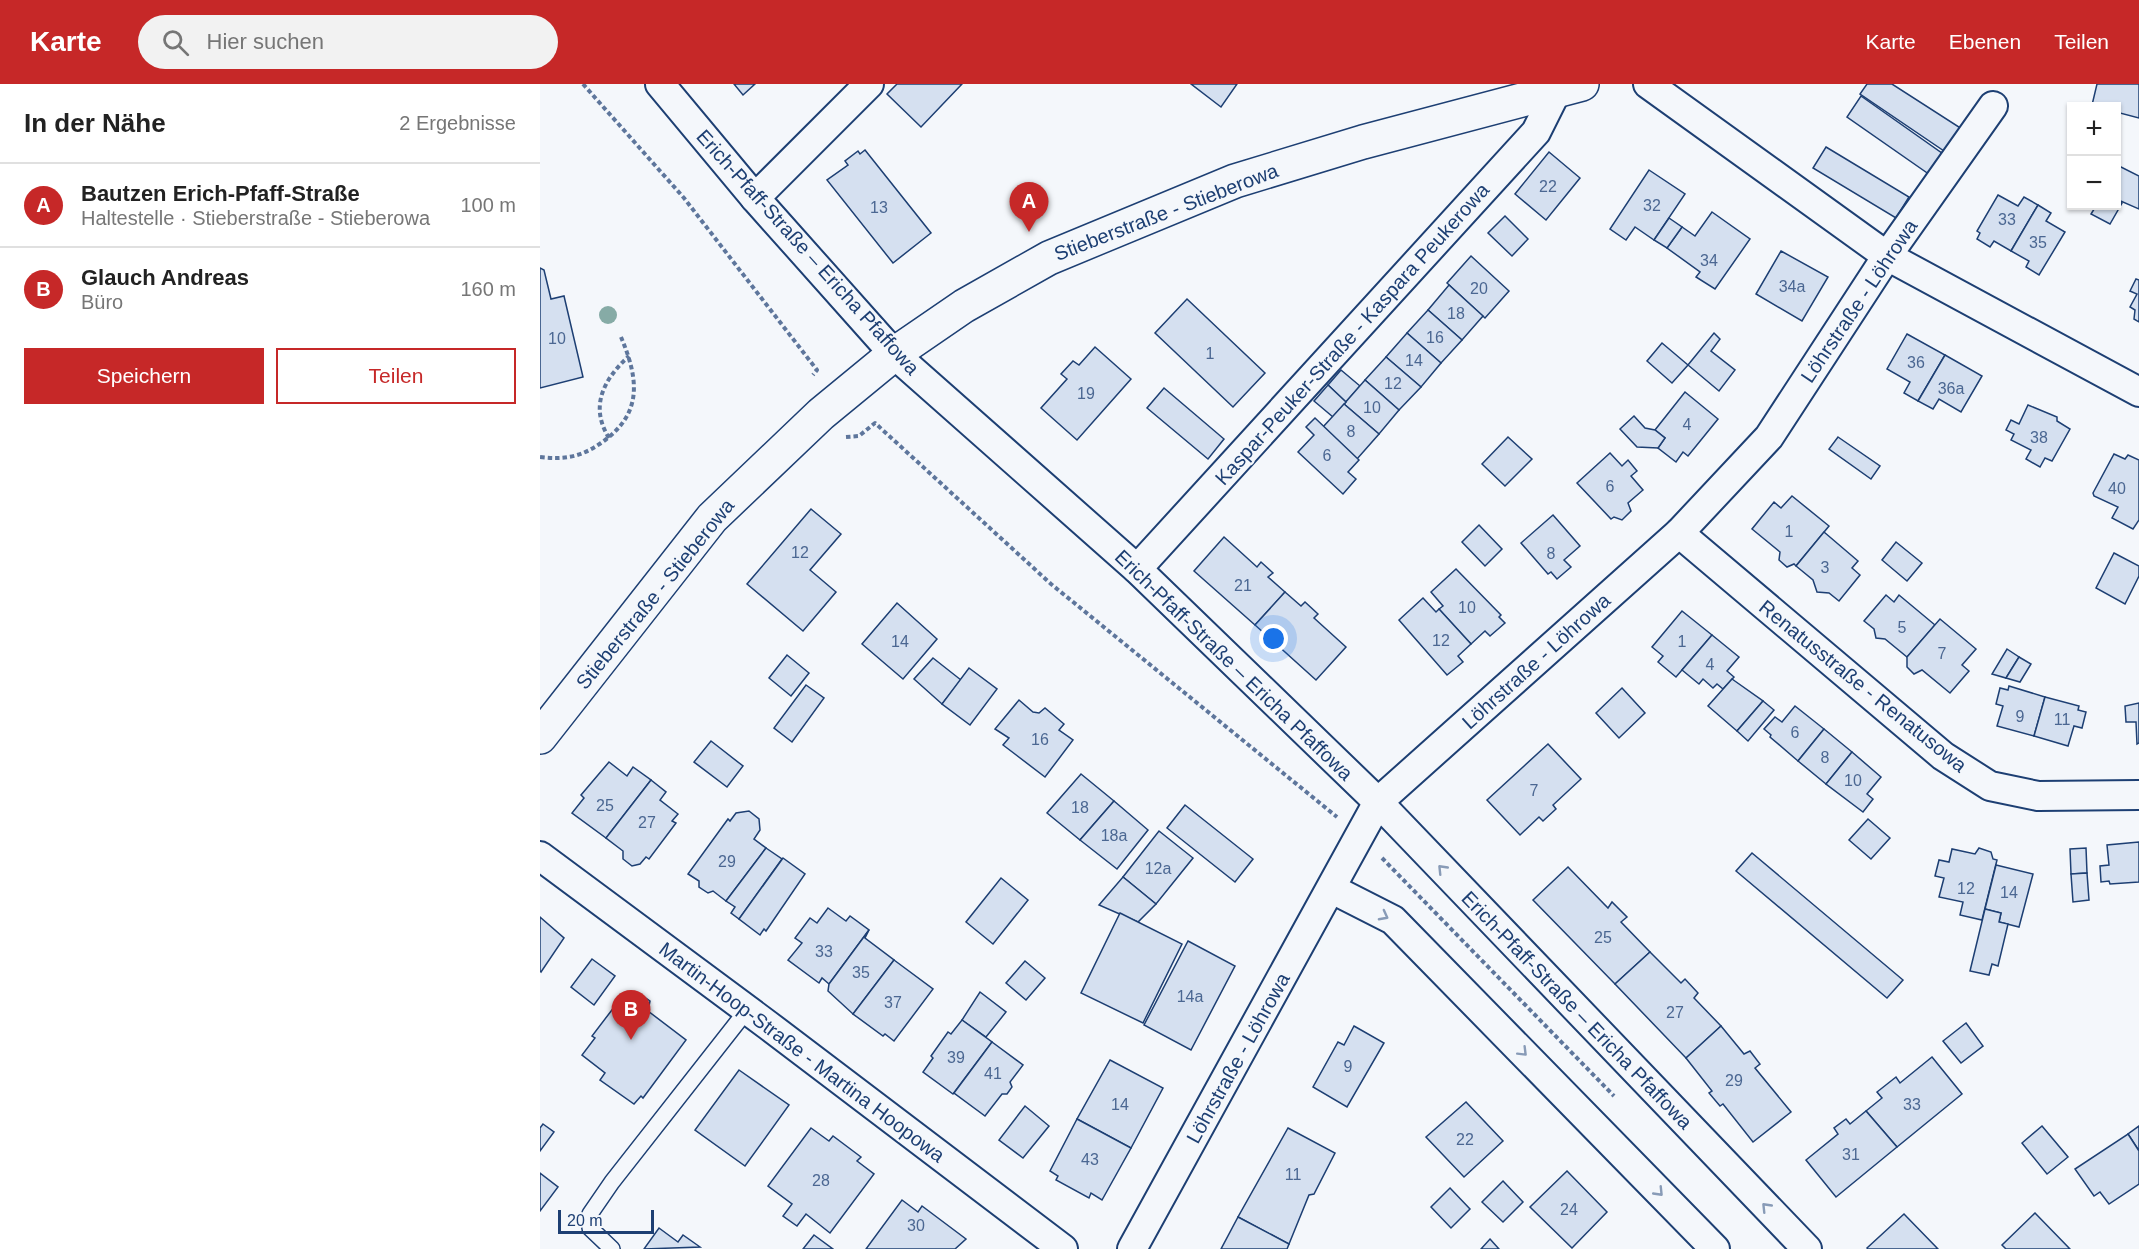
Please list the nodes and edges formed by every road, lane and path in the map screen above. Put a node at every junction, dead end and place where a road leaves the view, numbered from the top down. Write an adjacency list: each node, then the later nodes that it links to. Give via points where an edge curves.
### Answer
1 (582, 84): 12 (path, via 684,198 817,370)
2 (660, 84): 7 (street, Erich-Pfaff-Straße – Ericha Pfaffowa)
3 (869, 84): 7 (street)
4 (1648, 84): 8 (street)
5 (1569, 88): 10 (main road, Stieberstraße - Stieberowa, via 1363,142 1235,181 1049,258 964,306); 18 (street, Kaspar-Peuker-Straße - Kaspara Peukerowa, via 1536,132)
6 (1993, 106): 8 (street, Löhrstraße - Löhrowa)
7 (755, 198): 10 (street, Erich-Pfaff-Straße – Ericha Pfaffowa)
8 (1887, 256): 13 (street); 17 (street, Löhrstraße - Löhrowa, via 1769,437)
9 (621, 337): 11 (path)
10 (894, 354): 14 (main road, Stieberstraße - Stieberowa); 18 (street, Erich-Pfaff-Straße – Ericha Pfaffowa)
11 (629, 356): 15 (path, via 633,404 625,423); 15 (path, via 610,374 601,393 600,418)
12 (811, 377)
13 (2139, 392)
14 (821, 414): 19 (main road, Stieberstraße - Stieberowa, via 712,518); 22 (path, via 843,438 859,436 875,423 1051,584)
15 (609, 438): 16 (path, via 577,457)
16 (540, 457)
17 (1679, 533): 20 (street, Renatusstraße - Renatusowa, via 1943,756 1990,786 2038,796); 21 (street, Löhrstraße - Löhrowa)
18 (1137, 570): 21 (street, Erich-Pfaff-Straße – Ericha Pfaffowa)
19 (540, 737)
20 (2139, 795)
21 (1378, 802): 22 (street, Löhrstraße - Löhrowa); 31 (street, Erich-Pfaff-Straße – Ericha Pfaffowa, one-way to 21)
22 (1360, 836): 24 (street, Löhrstraße - Löhrowa); 26 (path)
23 (540, 856): 25 (street, Martin-Hoop-Straße - Martina Hoopowa)
24 (1332, 889): 29 (street, Löhrstraße - Löhrowa); 30 (street, one-way to 30, via 1393,920)
25 (747, 1010): 27 (lane, via 590,1214 590,1228); 28 (street, Martin-Hoop-Straße - Martina Hoopowa)
26 (1615, 1097)
27 (612, 1249)
28 (1063, 1249)
29 (1132, 1249)
30 (1715, 1249)
31 (1807, 1249)

